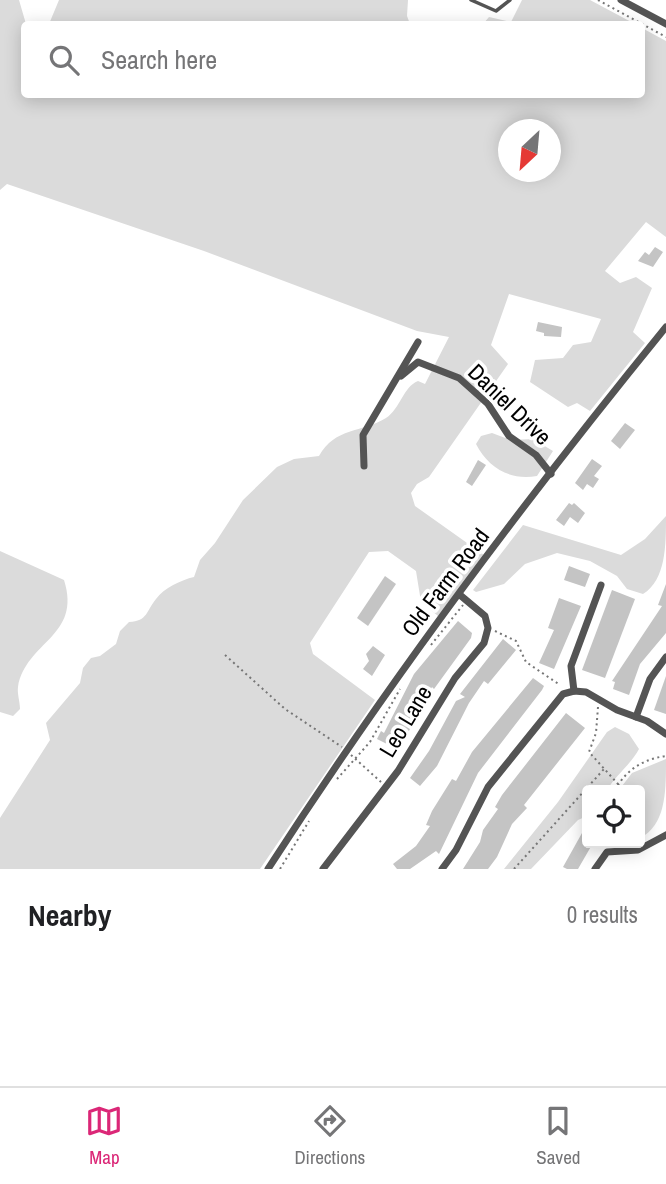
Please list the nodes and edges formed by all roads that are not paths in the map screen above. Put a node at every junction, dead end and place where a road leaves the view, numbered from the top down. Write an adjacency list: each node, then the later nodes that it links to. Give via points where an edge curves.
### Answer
1 (471, 0): 2 (lane, via 496,11)
2 (510, 0)
3 (621, 0): 4 (street)
4 (637, 4): 5 (street)
5 (666, 24)
6 (666, 327): 10 (street, Old Farm Road)
7 (418, 342): 8 (street)
8 (401, 376): 9 (street, via 363,435); 10 (street, Daniel Drive, via 418,362 459,378 488,404 509,436 536,455)
9 (364, 466)
10 (551, 474): 12 (street, Old Farm Road)
11 (601, 585): 14 (street, via 571,666)
12 (460, 595): 18 (street, Old Farm Road, via 345,749); 19 (street, Leo Lane, via 485,616 484,643 455,677 407,757)
13 (666, 657): 15 (street, via 650,678)
14 (574, 691): 15 (street, via 586,692); 20 (street, via 553,703 496,776)
15 (636, 717): 16 (street)
16 (666, 734)
17 (666, 835): 21 (street, via 638,850 607,852)
18 (268, 869)
19 (323, 869)
20 (442, 869)
21 (595, 869)

